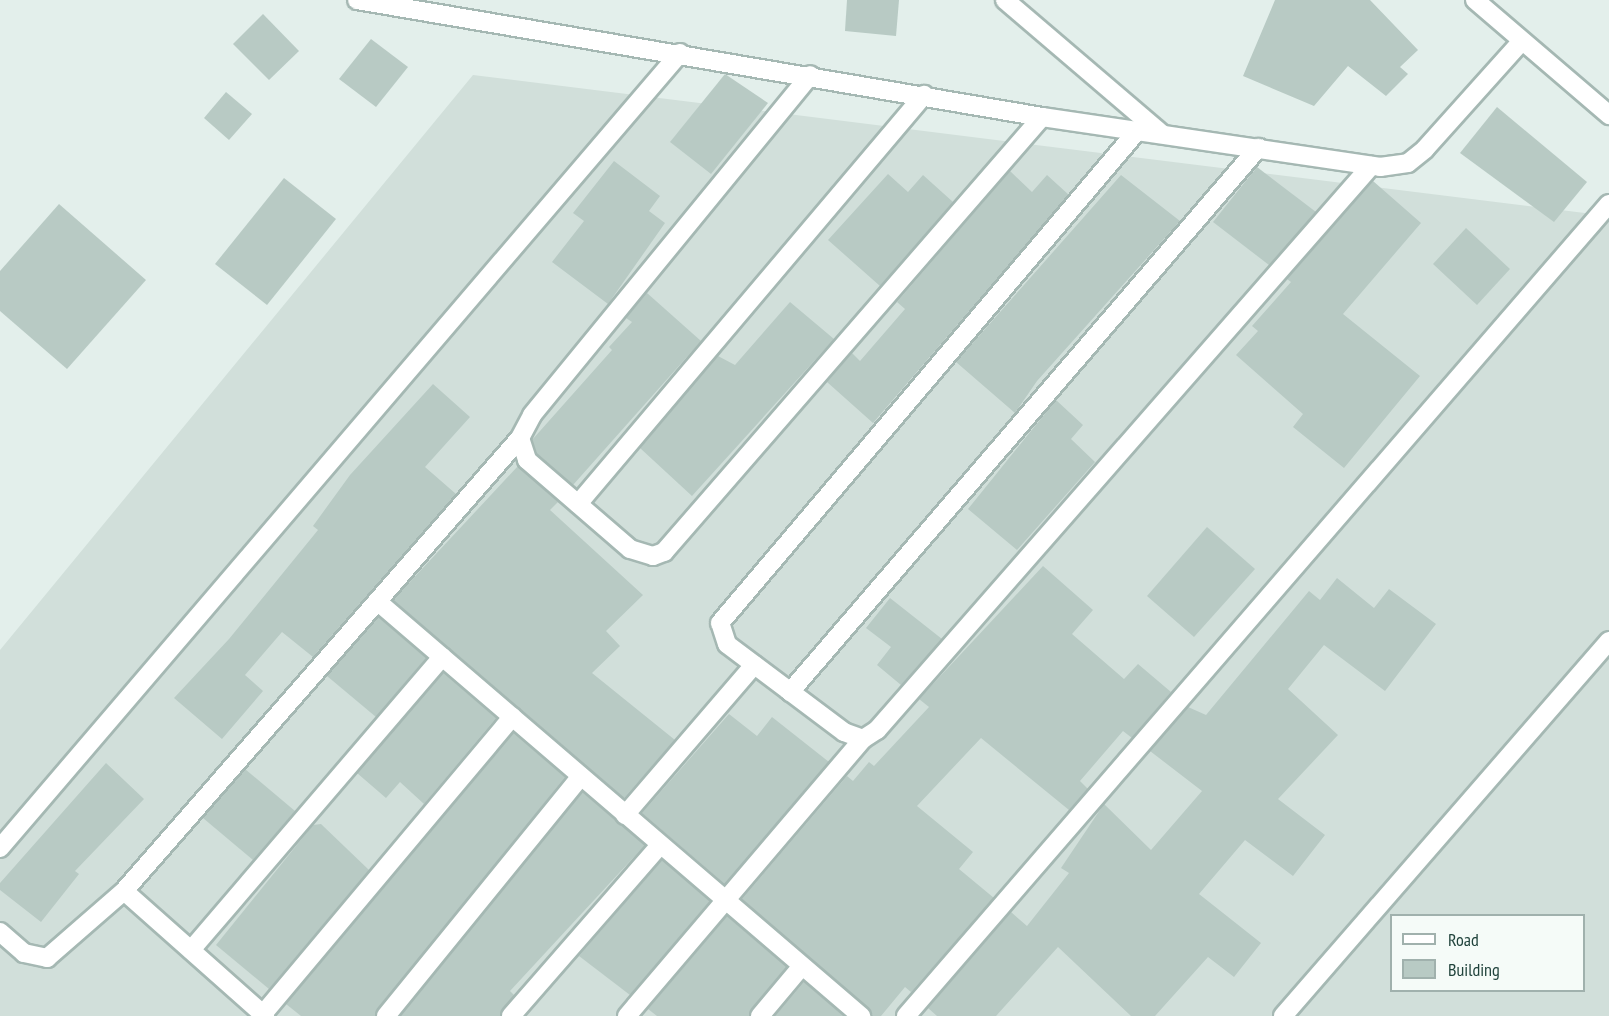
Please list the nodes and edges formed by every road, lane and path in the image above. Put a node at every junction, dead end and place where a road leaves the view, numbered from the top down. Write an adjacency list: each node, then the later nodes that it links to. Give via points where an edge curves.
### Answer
1 (357, 0): 5 (street)
2 (1005, 0): 11 (street)
3 (1475, 0): 4 (street)
4 (1522, 41): 8 (street); 13 (street, via 1408,164)
5 (680, 53): 6 (street); 27 (street)
6 (810, 75): 7 (street); 15 (street, via 532,415)
7 (924, 95): 9 (street); 16 (street)
8 (1609, 115)
9 (1041, 117): 10 (street); 16 (street, via 664,552 653,556 630,549)
10 (1138, 130): 11 (street); 20 (street, via 728,609 721,634)
11 (1162, 134): 12 (street)
12 (1258, 148): 13 (street); 21 (street)
13 (1371, 166): 23 (street, via 878,730)
14 (1609, 204): 39 (street)
15 (520, 438): 16 (street, via 527,460); 17 (street)
16 (578, 504)
17 (377, 601): 19 (street); 28 (street)
18 (1609, 641): 40 (street)
19 (442, 657): 22 (street); 31 (street)
20 (754, 665): 21 (street); 25 (street)
21 (790, 692): 23 (street, via 844,732)
22 (512, 717): 24 (street); 33 (street)
23 (863, 739): 29 (street)
24 (580, 777): 25 (street); 34 (street)
25 (625, 815): 26 (street)
26 (660, 845): 29 (street); 35 (street)
27 (0, 848)
28 (124, 891): 30 (street, via 47,958 24,953); 31 (street)
29 (725, 902): 32 (street); 36 (street)
30 (0, 932)
31 (190, 950): 33 (street)
32 (802, 966): 37 (street); 38 (street)
33 (264, 1015)
34 (386, 1016)
35 (511, 1016)
36 (627, 1016)
37 (760, 1016)
38 (861, 1016)
39 (906, 1016)
40 (1283, 1016)

